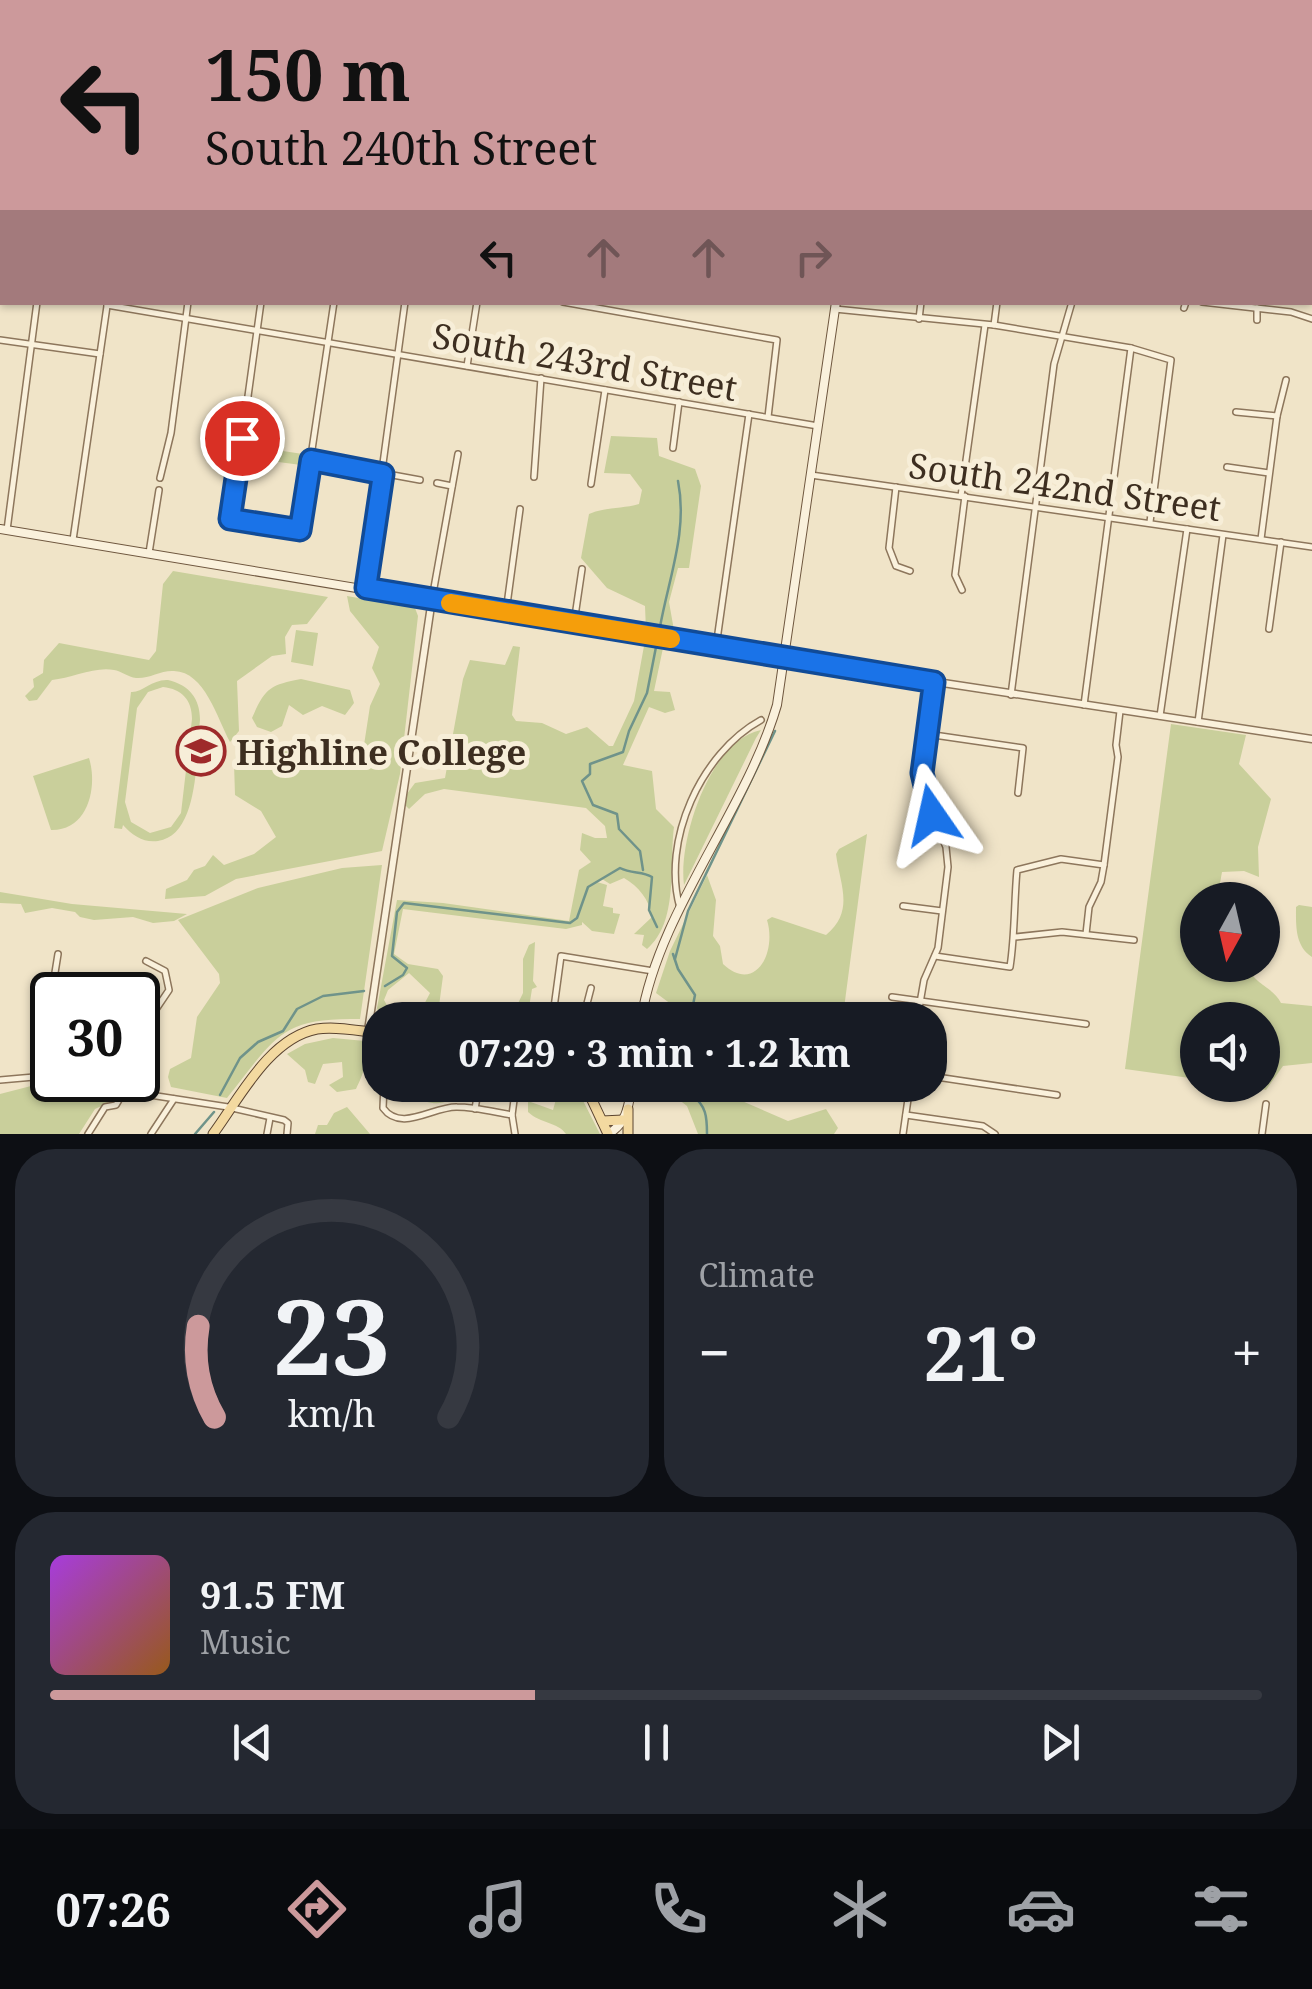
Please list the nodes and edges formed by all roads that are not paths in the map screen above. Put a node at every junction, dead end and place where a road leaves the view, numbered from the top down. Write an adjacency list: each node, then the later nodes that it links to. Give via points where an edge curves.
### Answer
1 (36, 305): 28 (street)
2 (107, 305): 30 (street)
3 (112, 305): 18 (street, South 243rd Street)
4 (188, 305): 18 (street)
5 (260, 305): 24 (street)
6 (334, 305): 27 (street)
7 (405, 305): 31 (street)
8 (477, 305): 32 (street)
9 (580, 305): 40 (street, via 778,340)
10 (921, 305): 19 (street)
11 (997, 305): 23 (street)
12 (1071, 305): 25 (street)
13 (1230, 305): 16 (street)
14 (1291, 305): 17 (street)
15 (835, 306): 19 (street); 41 (main road)
16 (1257, 308): 17 (street); 21 (street)
17 (1290, 312): 20 (street)
18 (186, 319): 24 (street, South 243rd Street); 49 (street)
19 (919, 319): 22 (street)
20 (1312, 319)
21 (1257, 320)
22 (985, 324): 23 (street); 57 (street)
23 (994, 326): 25 (street)
24 (256, 330): 27 (street, South 243rd Street); 44 (street, via 230,519 300,530)
25 (1062, 336): 29 (street); 58 (street)
26 (0, 340): 28 (street)
27 (328, 343): 31 (street, South 243rd Street); 44 (street)
28 (31, 344): 30 (street); 63 (street)
29 (1131, 348): 60 (street); 61 (street, via 1171,360)
30 (100, 354): 66 (street)
31 (399, 355): 32 (street, South 243rd Street); 47 (street)
32 (468, 366): 33 (street, South 243rd Street)
33 (541, 378): 35 (street, South 243rd Street); 50 (street)
34 (1286, 380): 39 (street)
35 (605, 390): 36 (street, South 243rd Street); 53 (street)
36 (679, 402): 38 (street, South 243rd Street); 42 (street)
37 (1236, 412): 39 (street)
38 (749, 414): 40 (street, South 243rd Street); 78 (street)
39 (1277, 416): 46 (street)
40 (768, 417): 41 (street, South 243rd Street)
41 (818, 426): 48 (main road)
42 (673, 448)
43 (458, 454): 54 (street)
44 (311, 460): 47 (street)
45 (1227, 467): 46 (street)
46 (1269, 473): 65 (street)
47 (383, 474): 51 (street); 72 (street)
48 (811, 475): 55 (street, South 242nd Street); 79 (main road)
49 (160, 478)
50 (534, 478)
51 (420, 480)
52 (437, 484): 54 (street)
53 (591, 484)
54 (452, 486): 74 (street)
55 (896, 486): 57 (street, South 242nd Street); 71 (street, via 890,555)
56 (159, 490): 69 (street)
57 (963, 496): 58 (street, South 242nd Street); 73 (street, via 955,575)
58 (1034, 506): 60 (street, South 242nd Street); 81 (street)
59 (520, 510): 75 (street)
60 (1109, 516): 61 (street, South 242nd Street); 82 (street)
61 (1150, 522): 62 (street, South 242nd Street)
62 (1187, 529): 64 (street, South 242nd Street); 84 (street)
63 (4, 530): 66 (main road)
64 (1223, 535): 65 (street, South 242nd Street); 86 (street)
65 (1260, 539): 67 (street, South 242nd Street)
66 (72, 540): 69 (main road)
67 (1281, 542): 68 (street, South 242nd Street); 77 (street)
68 (1312, 547)
69 (149, 553): 72 (main road)
70 (582, 570): 76 (street)
71 (910, 571)
72 (366, 588): 74 (main road)
73 (962, 590)
74 (432, 600): 75 (main road); 107 (street)
75 (506, 612): 76 (main road)
76 (574, 623): 78 (main road)
77 (1269, 628)
78 (716, 647): 79 (main road)
79 (785, 659): 80 (street); 94 (main road, via 766,737)
80 (934, 682): 81 (street); 87 (street)
81 (1011, 695): 82 (street)
82 (1084, 705): 83 (street)
83 (1120, 711): 84 (street); 92 (street)
84 (1160, 716): 86 (street)
85 (761, 720): 94 (street, via 726,746 688,812 677,852)
86 (1198, 722): 88 (street)
87 (927, 734): 89 (street, via 1023,748); 90 (street, via 922,773)
88 (1312, 738)
89 (1018, 793)
90 (929, 807): 91 (street); 95 (street, via 947,853)
91 (916, 812)
92 (1104, 865): 96 (street); 97 (street, via 1061,859 1017,870)
93 (903, 906): 95 (street)
94 (681, 911): 102 (main road)
95 (942, 911): 100 (street)
96 (1086, 934): 97 (street); 98 (street)
97 (1015, 937): 100 (street, via 1010,967)
98 (1134, 940)
99 (58, 954): 103 (street)
100 (935, 956): 106 (street)
101 (146, 961): 111 (street, via 165,971 169,990)
102 (653, 970): 108 (street, via 562,956); 110 (main road)
103 (55, 972)
104 (591, 988): 109 (street)
105 (892, 997): 106 (street)
106 (921, 1000): 112 (street)
107 (372, 1002)
108 (555, 1002)
109 (587, 1002)
110 (645, 1002)
111 (160, 1003)
112 (1086, 1024)
113 (362, 1032): 130 (main road, via 317,1029 293,1039)
114 (30, 1078): 116 (street)
115 (947, 1079): 117 (street)
116 (0, 1080)
117 (1057, 1095)
118 (160, 1096): 119 (street)
119 (174, 1098): 130 (street); 137 (street)
120 (117, 1102): 136 (street)
121 (383, 1102): 129 (street, via 392,1116 416,1118 452,1106)
122 (475, 1102): 129 (street)
123 (514, 1102): 131 (street)
124 (593, 1102): 135 (main road)
125 (629, 1102): 128 (main road)
126 (908, 1102): 132 (street)
127 (1266, 1104): 146 (street)
128 (628, 1108): 134 (main road); 143 (main road)
129 (474, 1109): 131 (street)
130 (231, 1110): 133 (street); 138 (main road)
131 (512, 1115): 141 (street)
132 (906, 1116): 144 (street); 145 (street, via 984,1126)
133 (270, 1118): 139 (street); 140 (street, via 288,1122)
134 (623, 1120): 135 (main road); 142 (main road)
135 (602, 1121): 142 (main road)
136 (88, 1134)
137 (151, 1134)
138 (213, 1134)
139 (267, 1134)
140 (287, 1134)
141 (515, 1134)
142 (608, 1134)
143 (628, 1134)
144 (903, 1134)
145 (995, 1134)
146 (1262, 1134)

